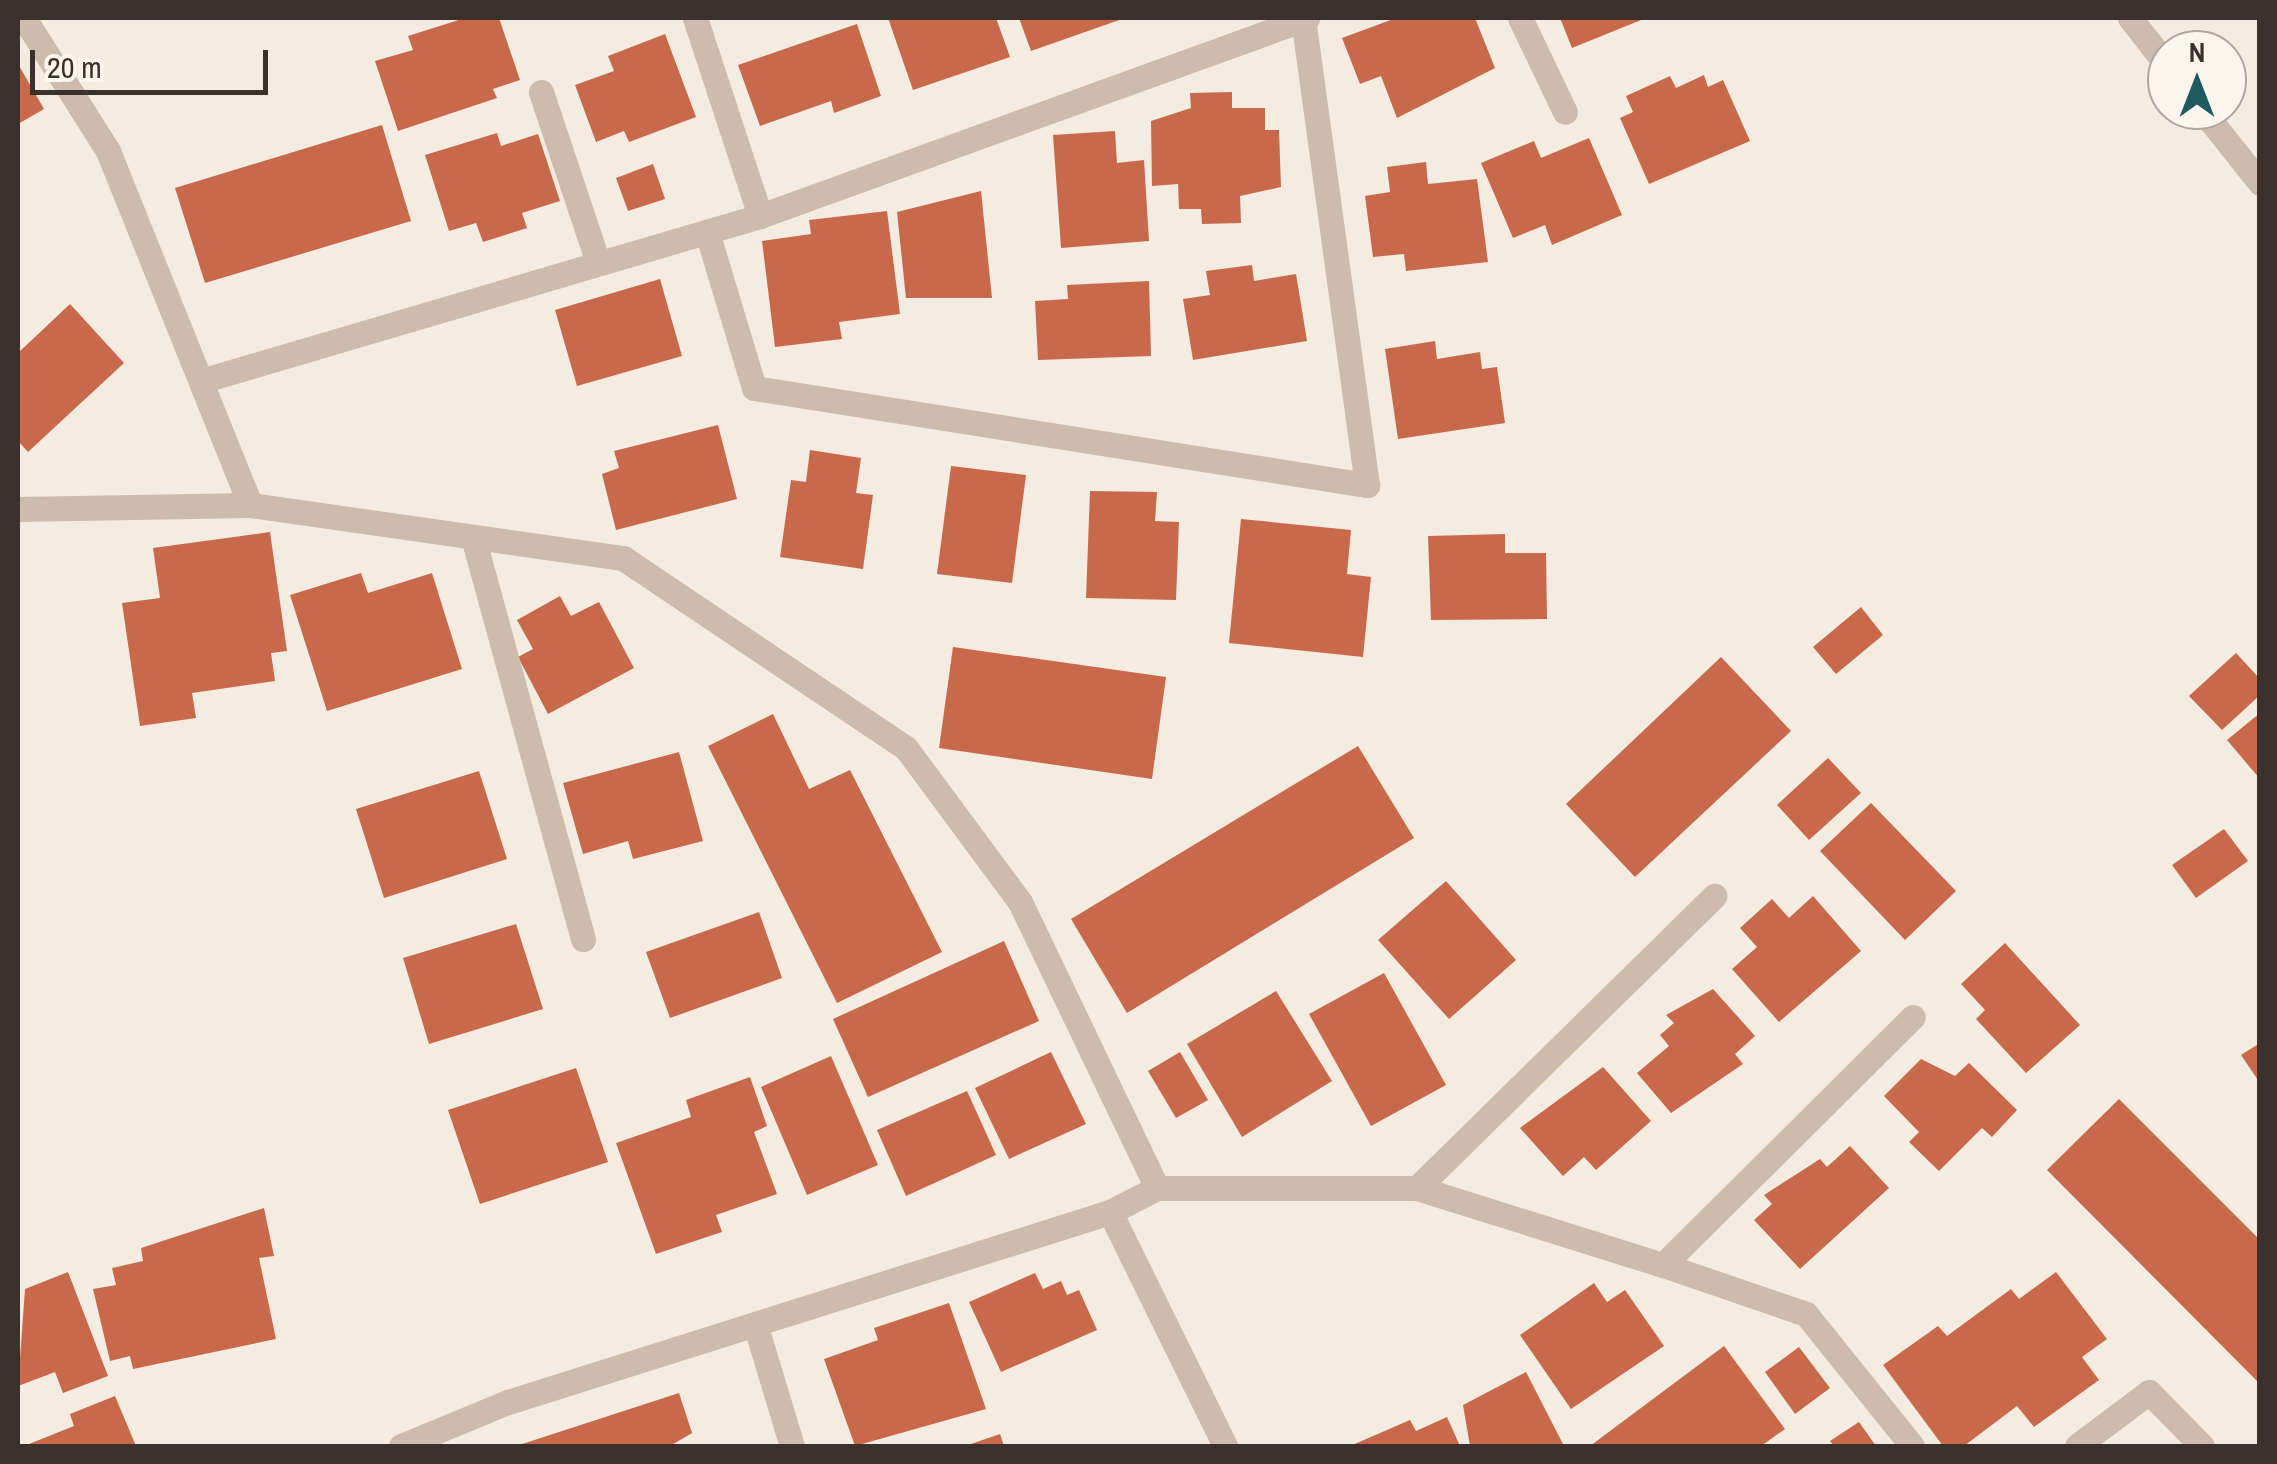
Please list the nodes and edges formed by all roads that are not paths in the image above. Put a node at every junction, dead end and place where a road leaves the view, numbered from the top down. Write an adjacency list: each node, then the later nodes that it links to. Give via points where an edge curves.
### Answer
1 (24, 18): 14 (street, via 108,151)
2 (695, 18): 11 (street)
3 (1305, 18): 11 (street); 12 (street, via 1367,486 754,388)
4 (1520, 18): 8 (street)
5 (2130, 18): 6 (street)
6 (2147, 40)
7 (540, 92): 13 (street)
8 (1565, 112)
9 (2218, 130): 10 (street)
10 (2260, 183)
11 (760, 216): 12 (street)
12 (707, 232): 13 (street)
13 (598, 262): 14 (street)
14 (201, 381): 15 (street)
15 (250, 505): 16 (street); 17 (street)
16 (18, 509)
17 (473, 537): 19 (street); 21 (street, via 623,558 906,748 1020,902)
18 (1714, 896): 22 (street)
19 (582, 939)
20 (1913, 1016): 24 (street)
21 (1156, 1188): 22 (street); 23 (street)
22 (1417, 1188): 24 (street)
23 (1110, 1212): 25 (street); 28 (street)
24 (1663, 1265): 29 (street, via 1806,1314)
25 (756, 1327): 26 (street, via 508,1402); 27 (street)
26 (401, 1446)
27 (792, 1446)
28 (1225, 1446)
29 (1912, 1446)
30 (2077, 1446): 31 (street, via 2149,1392)
31 (2202, 1446)

